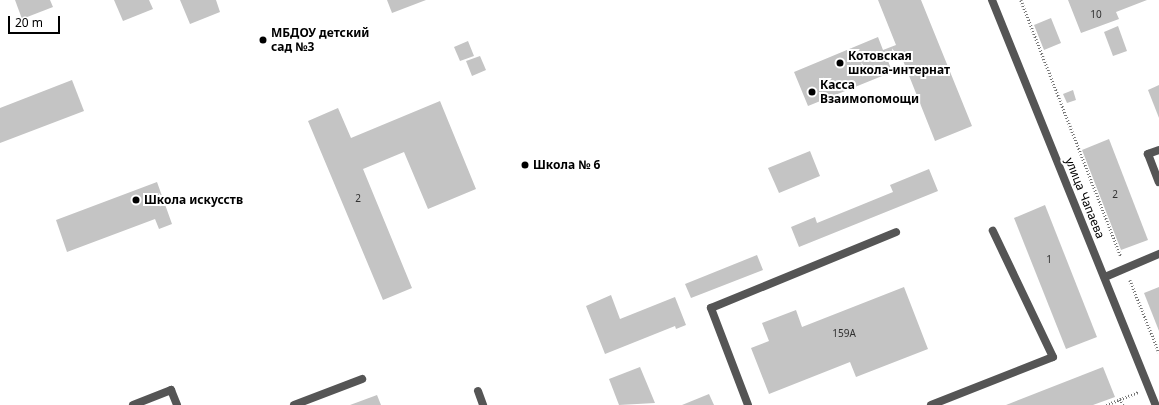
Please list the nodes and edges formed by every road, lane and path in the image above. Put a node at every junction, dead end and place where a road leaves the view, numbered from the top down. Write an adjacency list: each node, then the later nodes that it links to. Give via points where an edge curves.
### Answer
1 (992, 0): 9 (street, улица Чапаева)
2 (1021, 0): 8 (path)
3 (1159, 150): 4 (street, via 1148,154)
4 (1159, 182)
5 (993, 231): 20 (street, via 1053,357)
6 (896, 232): 19 (street, via 711,308)
7 (1159, 254): 8 (street)
8 (1125, 268): 9 (street); 10 (path)
9 (1105, 277): 12 (street, улица Чапаева)
10 (1159, 352)
11 (362, 379): 17 (street)
12 (1149, 388): 14 (path); 23 (street, улица Чапаева)
13 (478, 391): 18 (street)
14 (1120, 399): 21 (path); 22 (path)
15 (133, 405): 16 (street, via 171,390)
16 (177, 405)
17 (294, 405)
18 (483, 405)
19 (748, 405)
20 (931, 405)
21 (1106, 405)
22 (1123, 405)
23 (1156, 405)

